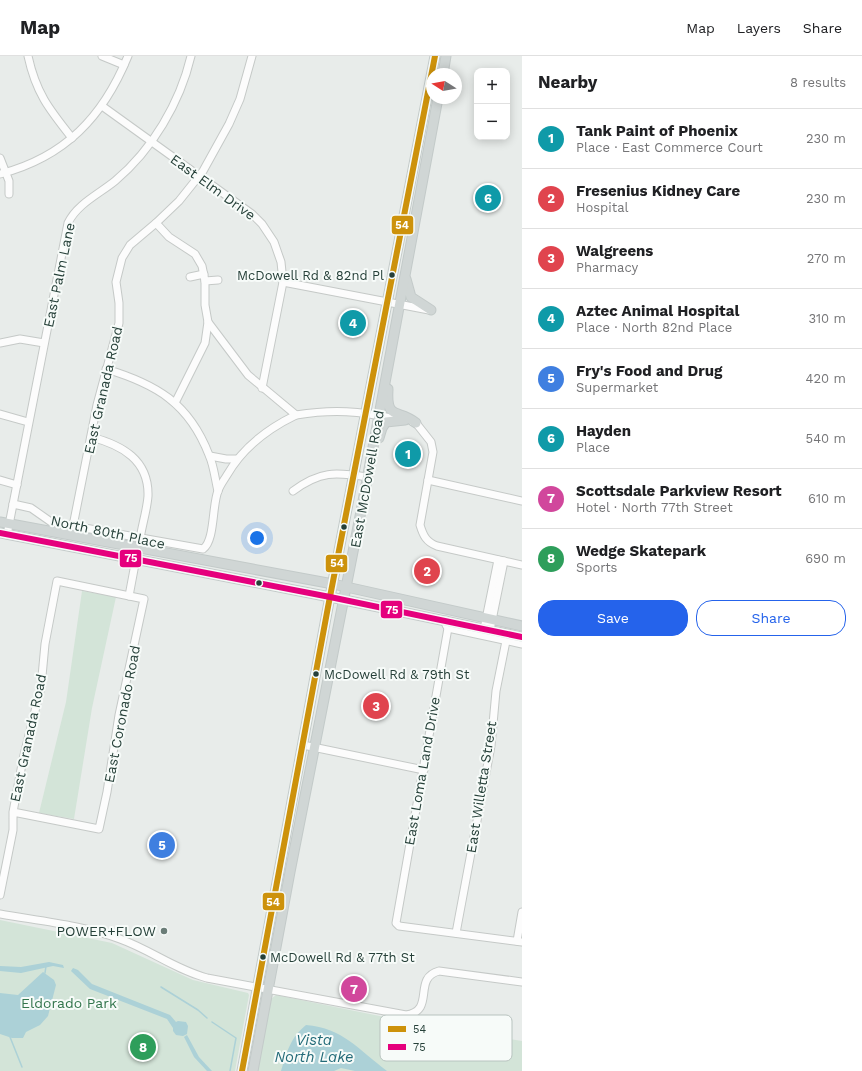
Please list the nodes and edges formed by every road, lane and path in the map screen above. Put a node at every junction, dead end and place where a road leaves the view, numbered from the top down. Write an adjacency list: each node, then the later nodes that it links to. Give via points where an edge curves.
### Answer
1 (28, 56): 12 (street, via 36,87)
2 (102, 56): 8 (street)
3 (128, 56): 8 (street)
4 (191, 56): 13 (street, East Palm Lane, via 180,90 166,119)
5 (252, 56): 18 (street, East Granada Road, via 240,99 229,124)
6 (435, 56): 14 (main road, East McDowell Road)
7 (446, 56): 9 (main road)
8 (124, 66): 11 (street)
9 (444, 68)
10 (437, 104): 15 (main road, East McDowell Road)
11 (102, 106): 12 (street); 13 (street, East Elm Drive)
12 (72, 138): 17 (street, via 45,157)
13 (151, 141): 18 (street, East Elm Drive); 32 (street, East Palm Lane, via 116,180 71,216)
14 (416, 151): 15 (main road); 26 (main road, East McDowell Road)
15 (428, 153): 21 (main road, East McDowell Road)
16 (0, 158): 17 (street)
17 (3, 174): 19 (street, via 10,189)
18 (199, 176): 20 (street, East Granada Road); 25 (street, East Elm Drive, via 262,224 278,251)
19 (9, 194)
20 (156, 224): 23 (street, via 169,237 195,254); 35 (street, East Granada Road, via 130,245 122,258 116,282 119,323)
21 (405, 276): 27 (main road, East McDowell Road); 28 (main road, via 411,297)
22 (190, 277): 23 (street)
23 (204, 278): 24 (street); 29 (street)
24 (218, 280)
25 (283, 282): 26 (street); 36 (street, East Elm Drive)
26 (387, 302): 27 (street); 38 (main road, East McDowell Road)
27 (399, 304): 28 (street); 34 (main road, East McDowell Road)
28 (431, 310)
29 (208, 322): 30 (street); 33 (street)
30 (219, 338): 33 (street); 36 (street, via 248,375)
31 (0, 343): 32 (street, via 20,339)
32 (44, 343): 43 (street, East Palm Lane)
33 (205, 343): 37 (street)
34 (391, 347): 41 (main road, East McDowell Road); 44 (main road, via 388,407 395,414)
35 (106, 368): 37 (street, via 144,382 161,391); 45 (street, East Granada Road)
36 (262, 388): 40 (street)
37 (175, 403): 46 (street, via 188,416)
38 (366, 413): 40 (street, via 336,410); 41 (street); 49 (main road, East McDowell Road)
39 (0, 414): 43 (street)
40 (296, 415): 47 (street, via 252,443)
41 (378, 415): 42 (street); 48 (main road, East McDowell Road)
42 (405, 420): 44 (street); 48 (main road, via 390,421 384,425 376,452)
43 (28, 422): 53 (street, East Palm Lane)
44 (416, 423): 52 (street, via 430,442 433,452)
45 (91, 437): 59 (street, East Granada Road); 61 (street, via 120,446 132,456 143,472 148,496)
46 (210, 456): 47 (street); 54 (street)
47 (236, 459): 54 (street)
48 (371, 459): 50 (main road, East McDowell Road)
49 (354, 475): 50 (street); 55 (street, via 329,474 309,480); 65 (main road, East McDowell Road)
50 (368, 477): 66 (main road, East McDowell Road)
51 (0, 480): 53 (street)
52 (428, 480): 56 (street); 63 (street, via 420,525 422,534 434,545)
53 (17, 485): 57 (street, East Palm Lane)
54 (218, 491): 61 (street, North 80th Place, via 206,547 197,550)
55 (293, 491)
56 (522, 501)
57 (13, 504): 58 (street, East Palm Lane); 59 (street, North 80th Place, via 31,508 51,522)
58 (5, 523): 60 (street, East Palm Lane); 61 (main road)
59 (73, 526): 61 (street, North 80th Place)
60 (4, 534): 62 (main road)
61 (139, 543): 62 (street); 65 (main road)
62 (136, 559): 67 (street); 68 (main road)
63 (501, 561): 64 (street); 70 (street)
64 (522, 565)
65 (333, 584): 66 (main road); 68 (main road, East McDowell Road)
66 (346, 587): 69 (main road, East McDowell Road); 70 (main road)
67 (129, 596): 80 (street, East Granada Road, via 57,581 45,644 41,687); 80 (street, East Coronado Road, via 144,599 119,715 99,829)
68 (330, 597): 69 (main road); 77 (main road, East McDowell Road)
69 (344, 600): 71 (main road); 78 (main road, East McDowell Road)
70 (489, 619): 72 (main road); 73 (street)
71 (447, 624): 73 (main road); 75 (street); 79 (street, East Loma Land Drive)
72 (522, 626)
73 (487, 630): 74 (main road)
74 (522, 637)
75 (506, 641): 76 (street); 84 (street, East Willetta Street, via 496,690 489,757)
76 (522, 644)
77 (303, 745): 78 (street); 87 (main road, East McDowell Road)
78 (315, 747): 79 (street); 88 (main road, East McDowell Road)
79 (424, 770): 84 (street, East Loma Land Drive, via 396,923 400,926)
80 (13, 812): 81 (street, East Granada Road, via 13,830)
81 (0, 895)
82 (522, 912): 85 (street)
83 (0, 914): 87 (street, via 111,936 179,969 207,978)
84 (456, 933): 85 (street)
85 (519, 942)
86 (522, 982): 88 (street, via 434,972 427,979 421,1008 406,1015)
87 (258, 988): 88 (street); 89 (main road, East McDowell Road)
88 (268, 990): 90 (main road, East McDowell Road)
89 (242, 1071)
90 (253, 1071)

